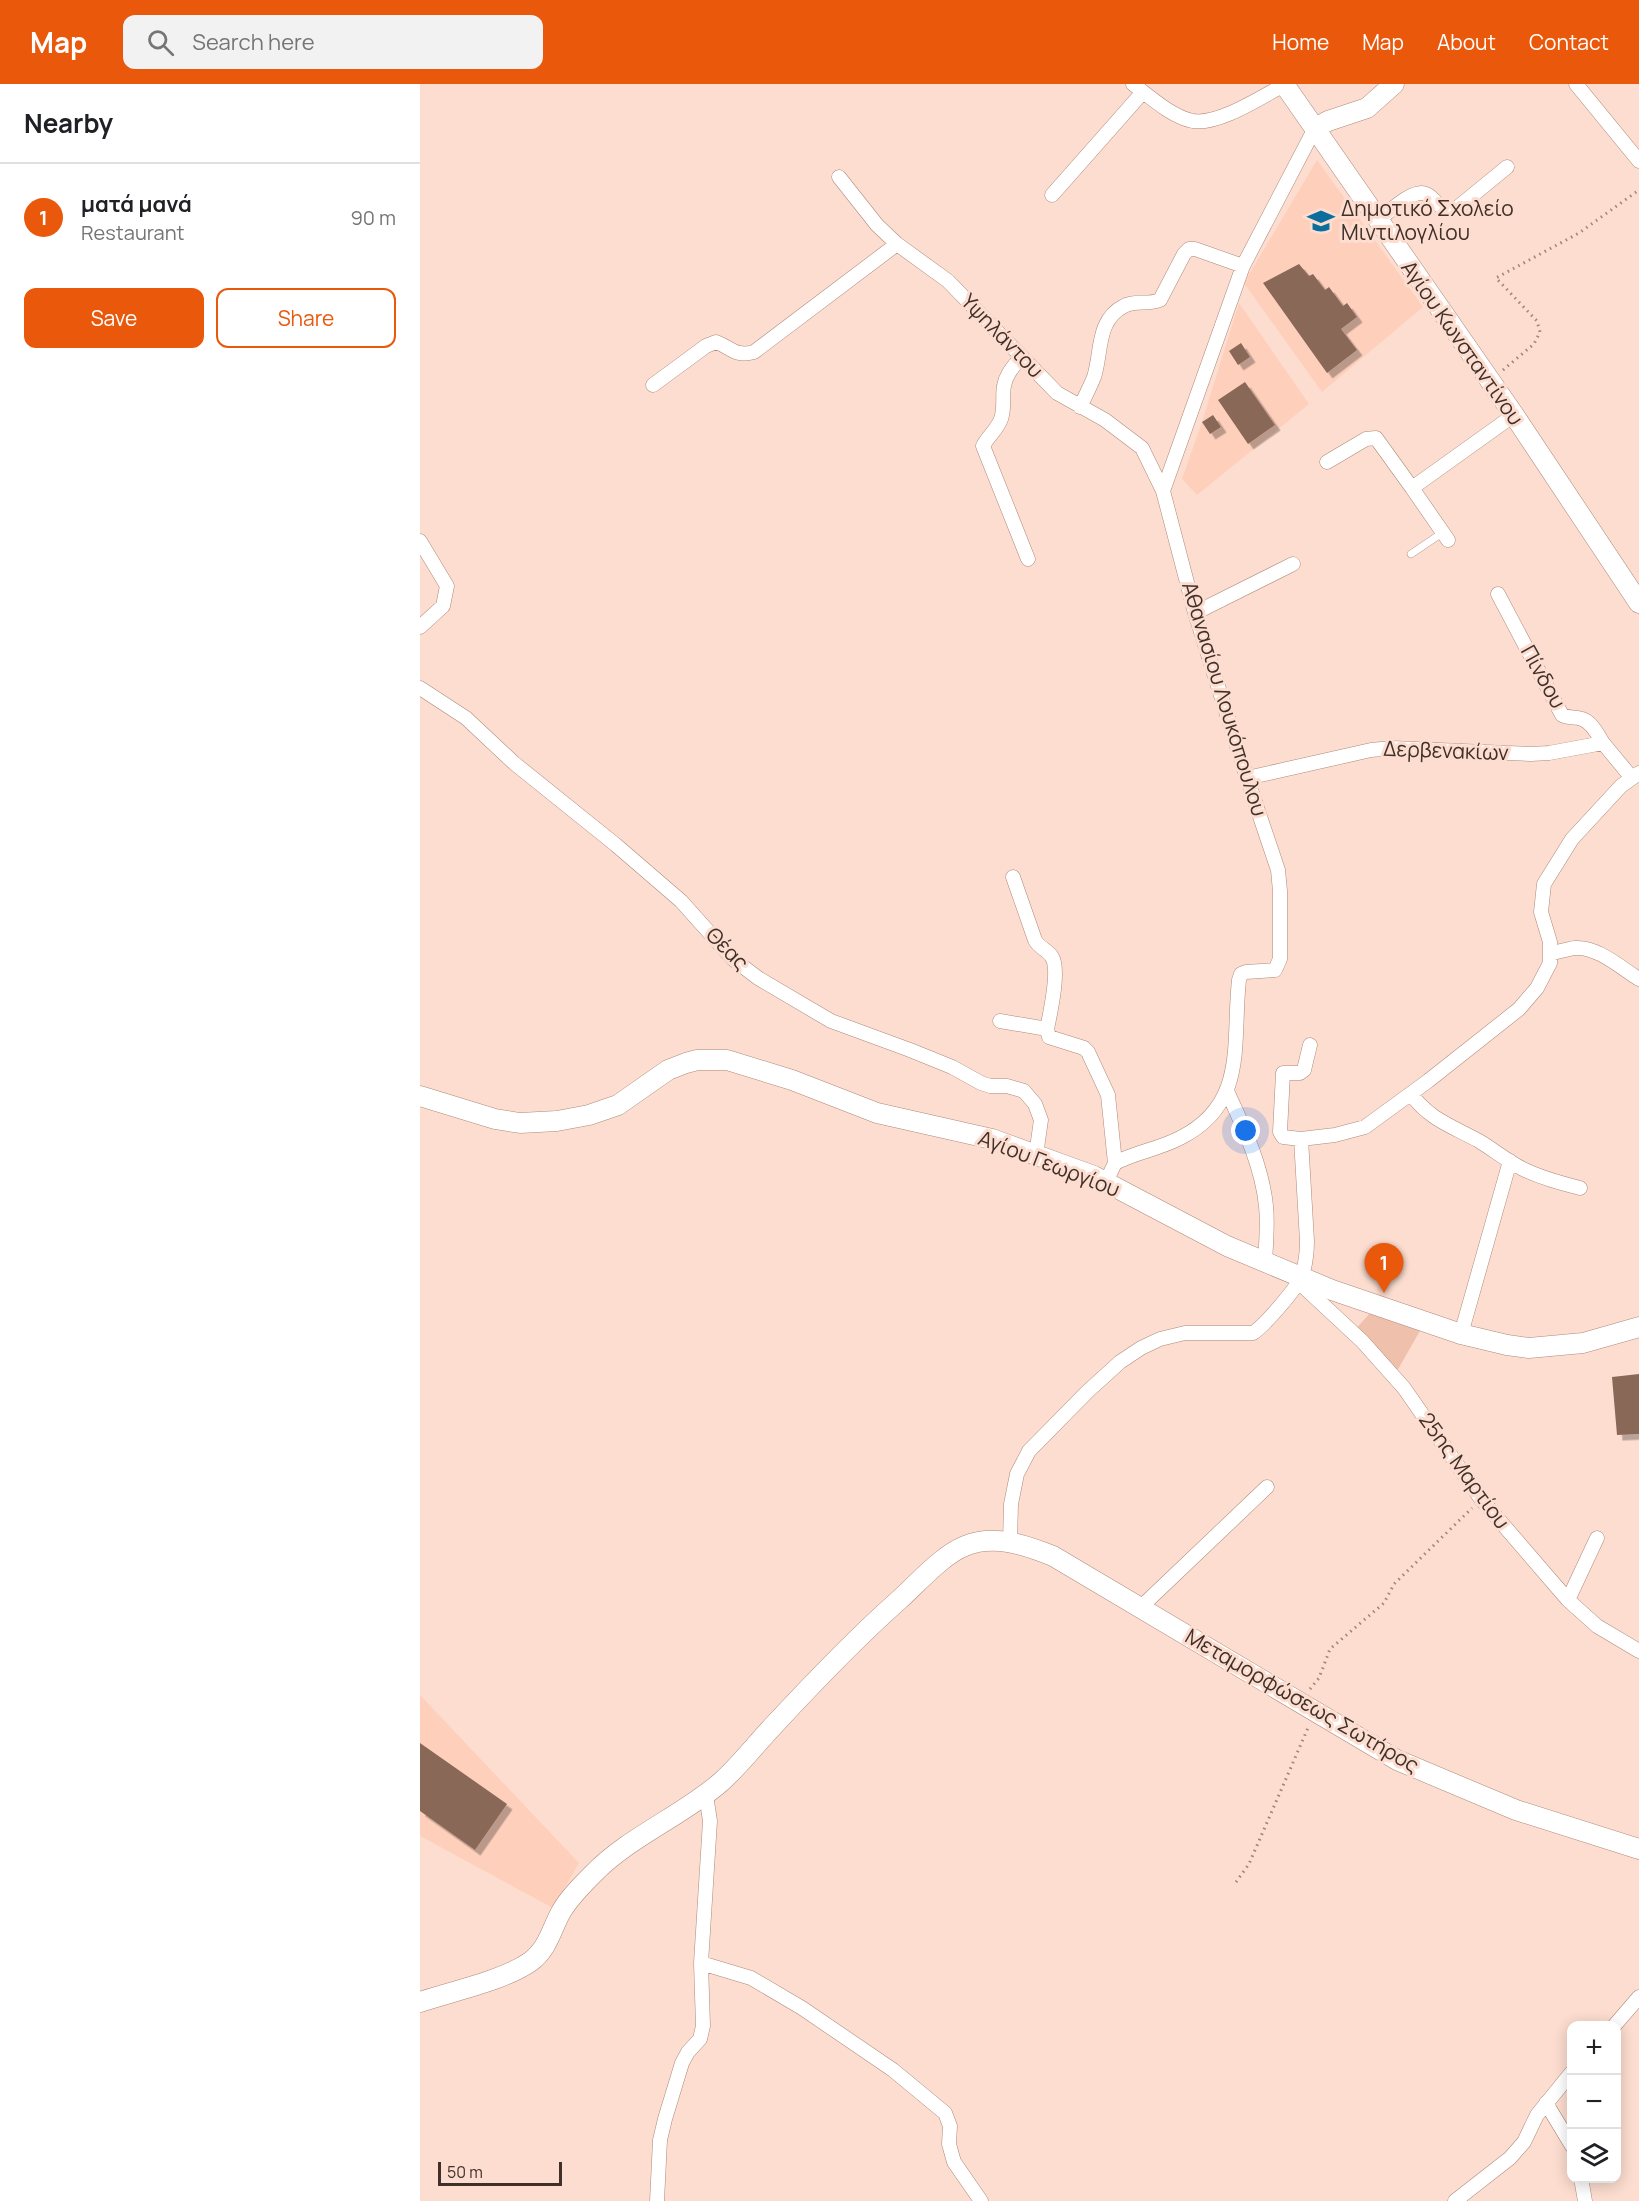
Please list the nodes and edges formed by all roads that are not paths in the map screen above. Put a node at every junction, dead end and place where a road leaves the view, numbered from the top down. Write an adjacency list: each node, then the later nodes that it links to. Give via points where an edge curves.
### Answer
1 (1394, 84): 5 (street, via 1367,108)
2 (1576, 84): 6 (street)
3 (1284, 85): 4 (street, via 1212,120 1192,121); 5 (street, Αγίου Κωνσταντίνου)
4 (1138, 88): 9 (street)
5 (1315, 128): 10 (street, Αγίου Κωνσταντίνου); 12 (street)
6 (1639, 161)
7 (1507, 167): 10 (street, via 1457,208 1449,211 1439,207 1428,194 1418,192)
8 (839, 177): 11 (street, Υψηλάντου)
9 (1052, 195)
10 (1377, 221): 16 (street, Αγίου Κωνσταντίνου)
11 (897, 244): 13 (street, Υψηλάντου, via 948,281); 14 (street, via 754,352 743,355 716,342)
12 (1243, 266): 15 (street, via 1189,249 1160,300 1125,305 1116,311 1104,328 1094,375); 19 (street)
13 (1021, 357): 15 (street, Υψηλάντου, via 1057,393); 23 (street, via 1004,384 998,428 983,446)
14 (652, 385)
15 (1080, 407): 19 (street, Υψηλάντου, via 1142,448)
16 (1514, 415): 18 (street); 26 (street, Αγίου Κωνσταντίνου)
17 (1327, 462): 18 (street, via 1366,439 1376,438)
18 (1412, 488): 20 (street)
19 (1163, 491): 27 (street, Αθανασίου Λουκόπουλου)
20 (1445, 536): 22 (lane)
21 (420, 541): 28 (street, via 447,586 443,606)
22 (1411, 554)
23 (1028, 559)
24 (1293, 564): 27 (street)
25 (1498, 594): 30 (street, Πίνδου, via 1562,715 1591,725)
26 (1639, 603)
27 (1195, 613): 32 (street, Αθανασίου Λουκόπουλου)
28 (420, 627)
29 (420, 688): 43 (street, Θέας, via 466,718 514,763 616,845 681,901 733,959 759,978 831,1021 952,1067 981,1083 1024,1091 1041,1120)
30 (1603, 743): 31 (street); 32 (street, Δερβενακίων, via 1531,754 1371,750)
31 (1635, 776): 34 (street, via 1572,839 1544,884 1541,912)
32 (1246, 778): 39 (street, Αθανασίου Λουκόπουλου, via 1278,870 1280,959 1275,970 1241,974)
33 (1013, 877): 37 (street, via 1035,940 1052,957 1055,969)
34 (1551, 953): 35 (street, via 1586,949); 40 (street, via 1537,988 1519,1009)
35 (1639, 979)
36 (1000, 1021): 37 (street)
37 (1047, 1029): 45 (street, via 1049,1037 1088,1052 1108,1095)
38 (1310, 1045): 42 (street, via 1304,1070 1282,1073 1280,1132 1283,1137)
39 (1227, 1091): 45 (street, via 1208,1118 1189,1133); 48 (street, via 1245,1130 1264,1193)
40 (1411, 1094): 42 (street, via 1365,1127); 44 (street, via 1423,1111)
41 (420, 1096): 43 (street, Αγίου Γεωργίου, via 495,1119 520,1123 557,1121 618,1104 668,1070 686,1063 727,1060 877,1113 992,1139)
42 (1300, 1139): 49 (street, via 1307,1241)
43 (1036, 1155): 46 (street, Αγίου Γεωργίου)
44 (1510, 1161): 47 (street, via 1548,1180); 51 (street)
45 (1115, 1163): 46 (street)
46 (1106, 1182): 48 (street, Αγίου Γεωργίου)
47 (1580, 1188)
48 (1265, 1262): 49 (street, Αγίου Γεωργίου)
49 (1302, 1278): 51 (street, Αγίου Γεωργίου); 54 (street, via 1253,1333 1185,1333 1160,1339 1120,1362 1029,1451 1017,1474); 55 (street, 25ης Μαρτίου, via 1305,1288 1362,1341 1404,1388 1482,1499)
50 (1639, 1327): 51 (street, Αγίου Γεωργίου, via 1583,1343 1529,1348)
51 (1461, 1334)
52 (1267, 1487): 56 (street)
53 (1597, 1538): 55 (street)
54 (1010, 1542): 56 (street, Μεταμορφώσεως Σωτήρος, via 1053,1556); 58 (street, Μεταμορφώσεως Σωτήρος, via 978,1542 950,1554 851,1646)
55 (1568, 1600): 57 (street, 25ης Μαρτίου, via 1597,1626)
56 (1141, 1607): 59 (street, Μεταμορφώσεως Σωτήρος, via 1397,1760 1516,1810)
57 (1639, 1651)
58 (706, 1795): 60 (street, via 710,1821); 62 (street, Μεταμορφώσεως Σωτήρος, via 641,1836 595,1872 561,1912 550,1939 532,1960 503,1975)
59 (1639, 1849)
60 (702, 1964): 68 (street, via 703,2026 700,2039 682,2063 665,2119); 69 (street, via 751,1978 802,2008 893,2070 945,2113 954,2162)
61 (1639, 1997): 63 (street)
62 (420, 2002)
63 (1618, 2021)
64 (1569, 2075): 65 (street)
65 (1546, 2103): 66 (street); 70 (street, via 1510,2158)
66 (1567, 2138)
67 (1582, 2183): 71 (street)
68 (657, 2201)
69 (981, 2201)
70 (1455, 2201)
71 (1585, 2201)

